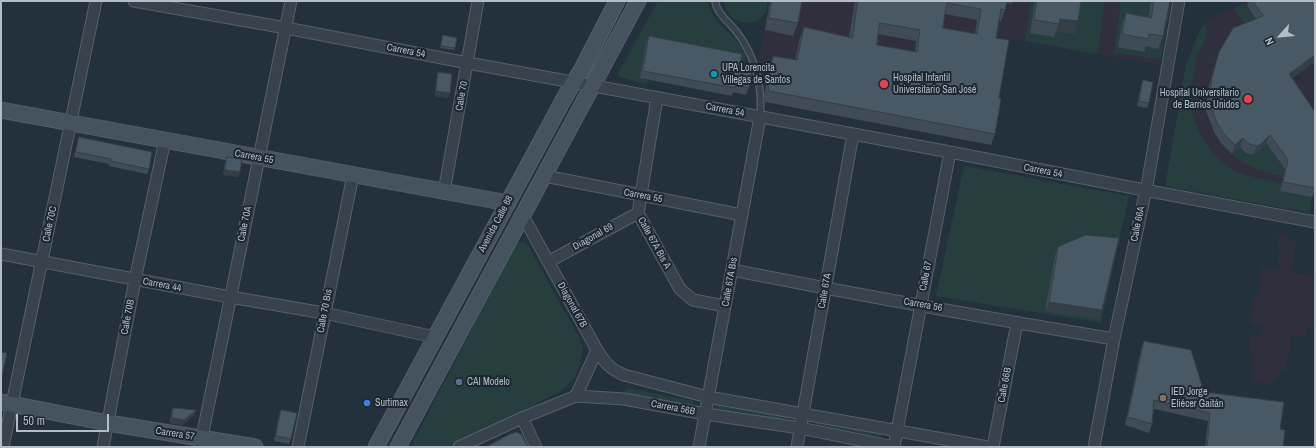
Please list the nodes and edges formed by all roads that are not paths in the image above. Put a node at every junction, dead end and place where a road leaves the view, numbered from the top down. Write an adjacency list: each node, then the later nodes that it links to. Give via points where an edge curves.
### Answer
1 (96, 1): 16 (street, Calle 70C)
2 (134, 1): 9 (street, Carrera 54)
3 (291, 1): 9 (street, Calle 70A)
4 (478, 1): 10 (street, Calle 70)
5 (617, 1): 11 (main road, Avenida Calle 68)
6 (638, 1): 12 (main road, Avenida Calle 68)
7 (715, 1): 15 (lane, via 722,17 740,36 752,58 761,102)
8 (1179, 1): 23 (street, Calle 66A)
9 (286, 28): 10 (street, Carrera 54); 20 (street, Calle 70A)
10 (468, 63): 11 (street, Carrera 54); 24 (street, Calle 70)
11 (573, 82): 12 (street, Carrera 54); 26 (main road, Avenida Calle 68)
12 (593, 86): 13 (street, Carrera 54); 22 (main road, Avenida Calle 68)
13 (657, 98): 15 (street, Carrera 54); 25 (street, Calle 67A Bis A)
14 (1, 110): 16 (main road, Carrera 55)
15 (760, 117): 17 (street, Carrera 54); 28 (street, Calle 67A Bis)
16 (72, 123): 18 (main road, Carrera 55); 32 (street, Calle 70C)
17 (853, 134): 19 (street, Carrera 54); 36 (street, Calle 67A)
18 (165, 140): 20 (main road, Carrera 55); 35 (street, Calle 70B)
19 (950, 152): 23 (street, Carrera 54); 38 (street, Calle 67)
20 (259, 157): 21 (main road, Carrera 55); 37 (street, Calle 70A)
21 (352, 175): 24 (main road, Carrera 55); 40 (street, Calle 70 Bis)
22 (545, 176): 25 (street, Carrera 55); 29 (main road, Avenida Calle 68)
23 (1145, 191): 30 (street, Carrera 54); 43 (street, Calle 66A)
24 (444, 192): 26 (main road, Carrera 55)
25 (640, 195): 27 (street, Calle 67A Bis A); 28 (street, Carrera 55)
26 (508, 204): 42 (main road, Avenida Calle 68)
27 (638, 212): 33 (street, Diagonal 69); 39 (street, Calle 67A Bis A, via 680,289 693,300)
28 (742, 215): 34 (street, Calle 67A Bis)
29 (524, 216): 33 (street, Diagonal 67B); 60 (main road, Avenida Calle 68)
30 (1315, 222)
31 (1, 254): 32 (street, Carrera 44)
32 (42, 262): 35 (street, Carrera 44); 47 (street, Calle 70C)
33 (548, 262): 44 (street, Diagonal 67B)
34 (732, 270): 36 (street, Carrera 56); 39 (street, Calle 67A Bis)
35 (135, 280): 37 (street, Carrera 44); 51 (street, Calle 70B)
36 (825, 288): 38 (street, Carrera 56); 49 (street, Calle 67A)
37 (230, 297): 40 (street, Carrera 44); 54 (street, Calle 70A)
38 (920, 304): 41 (street, Carrera 56); 53 (street, Calle 67)
39 (725, 306): 46 (street, Calle 67A Bis)
40 (324, 313): 42 (street); 58 (street, Calle 70 Bis)
41 (1017, 323): 43 (street, Carrera 56); 67 (street, Calle 66B)
42 (435, 337): 59 (main road, Avenida Calle 68)
43 (1114, 338): 68 (street, Calle 66A)
44 (597, 350): 45 (street); 46 (street, Carrera 56B, via 613,370 624,375)
45 (576, 396): 48 (street, Carrera 56B, via 624,399); 50 (street, Carrera 56B)
46 (708, 397): 48 (street, Calle 67A Bis); 49 (street, Carrera 56B)
47 (7, 403): 51 (main road, Carrera 57); 55 (street, Calle 70C)
48 (705, 414): 52 (street, Carrera 56B); 63 (street, Calle 67A Bis)
49 (803, 414): 52 (street, Calle 67A); 53 (street, Carrera 56B)
50 (522, 418): 61 (street, Carrera 56B); 62 (street)
51 (108, 423): 54 (main road, Carrera 57); 56 (street, Calle 70B)
52 (800, 428): 64 (street, Calle 67A); 65 (street, Carrera 56B)
53 (897, 431): 65 (street, Calle 67); 66 (street, Carrera 56B)
54 (201, 443): 57 (main road, Carrera 57)
55 (3, 447)
56 (103, 447)
57 (255, 447)
58 (298, 447)
59 (376, 447)
60 (398, 447)
61 (460, 447)
62 (536, 447)
63 (699, 447)
64 (797, 447)
65 (894, 447)
66 (988, 447)
67 (993, 447)
68 (1094, 447)

